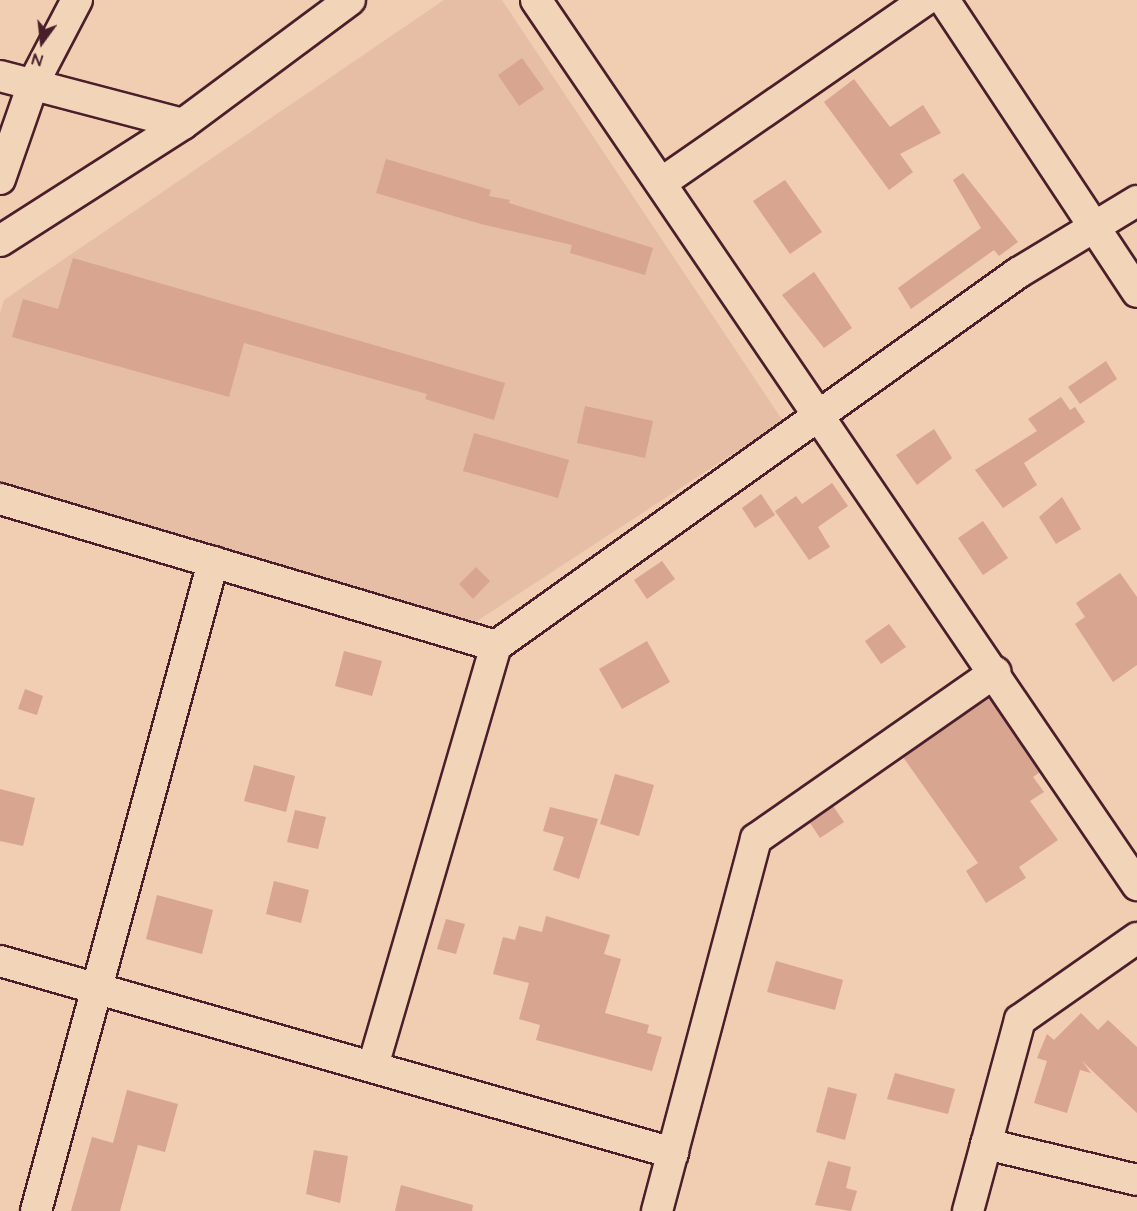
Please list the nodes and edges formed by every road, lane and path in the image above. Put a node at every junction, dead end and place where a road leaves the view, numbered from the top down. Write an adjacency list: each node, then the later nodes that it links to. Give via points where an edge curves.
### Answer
1 (77, 0): 7 (street)
2 (350, 0): 8 (street)
3 (536, 0): 10 (street)
4 (925, 0): 10 (street)
5 (944, 0): 12 (street)
6 (0, 76): 7 (street)
7 (33, 84): 8 (street); 9 (street)
8 (183, 124): 13 (street)
9 (0, 179)
10 (661, 183): 15 (street)
11 (1137, 201): 12 (street)
12 (1093, 226): 14 (street); 15 (street, via 1018,273)
13 (0, 241)
14 (1137, 292)
15 (821, 417): 18 (street); 19 (street)
16 (0, 499): 17 (street)
17 (213, 562): 18 (street); 23 (street)
18 (496, 646): 24 (street)
19 (995, 672): 20 (street); 26 (street, via 756,839)
20 (1137, 885)
21 (1137, 938): 25 (street, via 1020,1020)
22 (0, 961): 23 (street)
23 (96, 990): 24 (street); 28 (street)
24 (373, 1066): 26 (street)
25 (986, 1144): 27 (street); 30 (street)
26 (673, 1154): 29 (street)
27 (1137, 1180)
28 (36, 1211)
29 (657, 1211)
30 (968, 1211)

